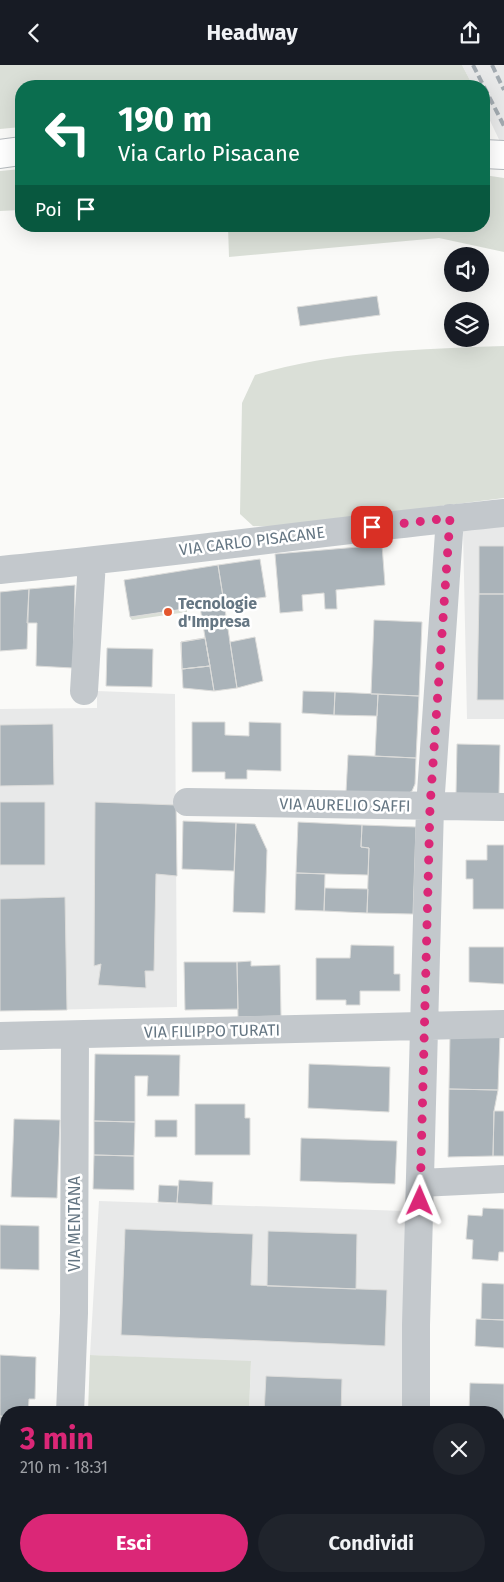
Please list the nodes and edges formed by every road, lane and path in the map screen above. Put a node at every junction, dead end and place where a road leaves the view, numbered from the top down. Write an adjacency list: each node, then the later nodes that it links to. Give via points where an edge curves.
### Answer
1 (15, 152): 2 (main road)
2 (0, 153)
3 (490, 154): 4 (main road)
4 (504, 155)
5 (504, 513): 6 (street, VIA CARLO PISACANE)
6 (450, 518): 7 (street, VIA CARLO PISACANE); 11 (street)
7 (92, 561): 8 (street, VIA CARLO PISACANE); 9 (street)
8 (0, 569)
9 (84, 691)
10 (186, 802): 11 (street, VIA AURELIO SAFFI)
11 (430, 807): 12 (street, VIA AURELIO SAFFI); 14 (street)
12 (504, 807)
13 (504, 1024): 14 (street, VIA FILIPPO TURATI)
14 (424, 1026): 15 (street, VIA FILIPPO TURATI); 18 (street)
15 (75, 1035): 16 (street, VIA FILIPPO TURATI); 19 (street, VIA MENTANA, via 74,1313)
16 (0, 1036)
17 (504, 1179): 18 (street)
18 (420, 1183): 20 (street)
19 (70, 1406)
20 (416, 1406)

